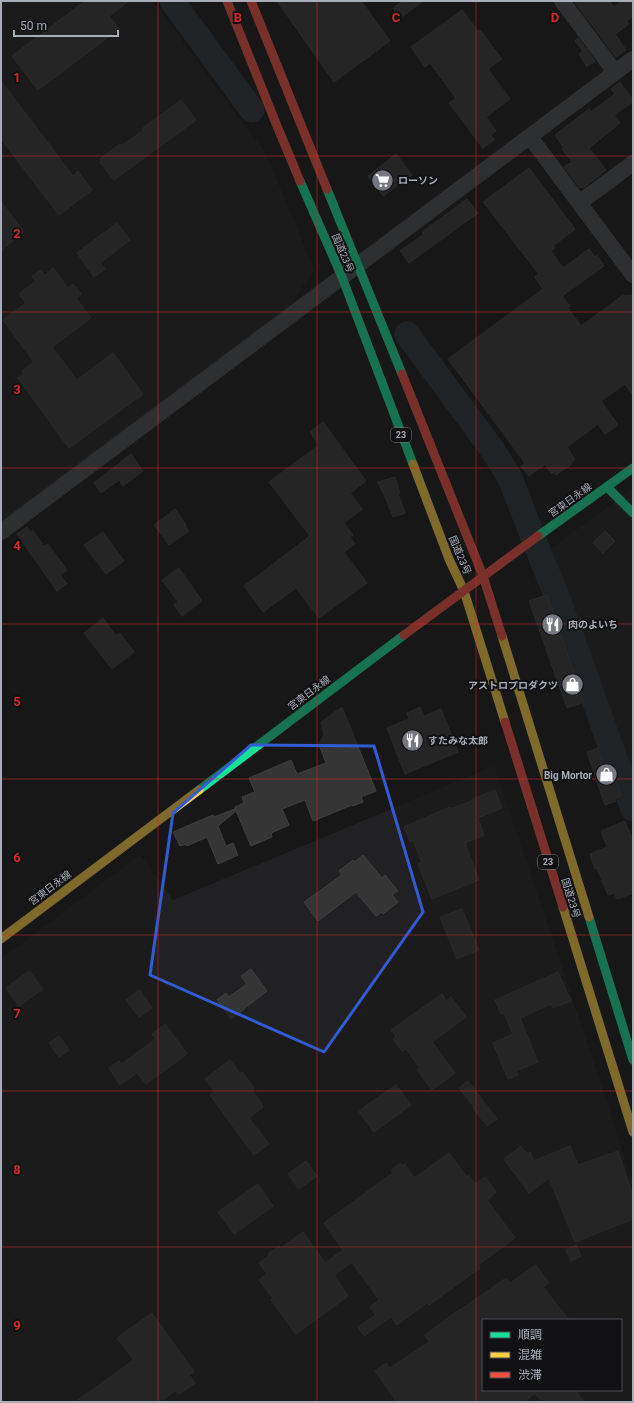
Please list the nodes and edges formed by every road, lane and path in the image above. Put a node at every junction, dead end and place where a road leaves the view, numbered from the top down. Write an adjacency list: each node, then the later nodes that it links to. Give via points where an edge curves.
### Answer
1 (227, 1): 11 (main road, 国道23号 / 23)
2 (251, 1): 9 (main road, 国道23号 / 23)
3 (562, 1): 5 (street)
4 (633, 59): 5 (street)
5 (615, 72): 6 (street)
6 (530, 137): 8 (street); 9 (street)
7 (633, 163): 8 (street)
8 (579, 203): 10 (street)
9 (358, 265): 11 (street); 16 (main road, 国道23号 / 23)
10 (632, 272)
11 (342, 277): 15 (street); 17 (main road, 国道23号 / 23, via 448,559)
12 (633, 468): 13 (main road, 宮東日永線)
13 (607, 487): 14 (main road); 16 (main road, 宮東日永線)
14 (633, 513)
15 (1, 532)
16 (483, 576): 17 (main road, 宮東日永線); 19 (main road, 国道23号 / 23)
17 (464, 591): 18 (main road, 宮東日永線); 20 (main road, 国道23号 / 23)
18 (1, 939)
19 (633, 1060)
20 (633, 1132)

